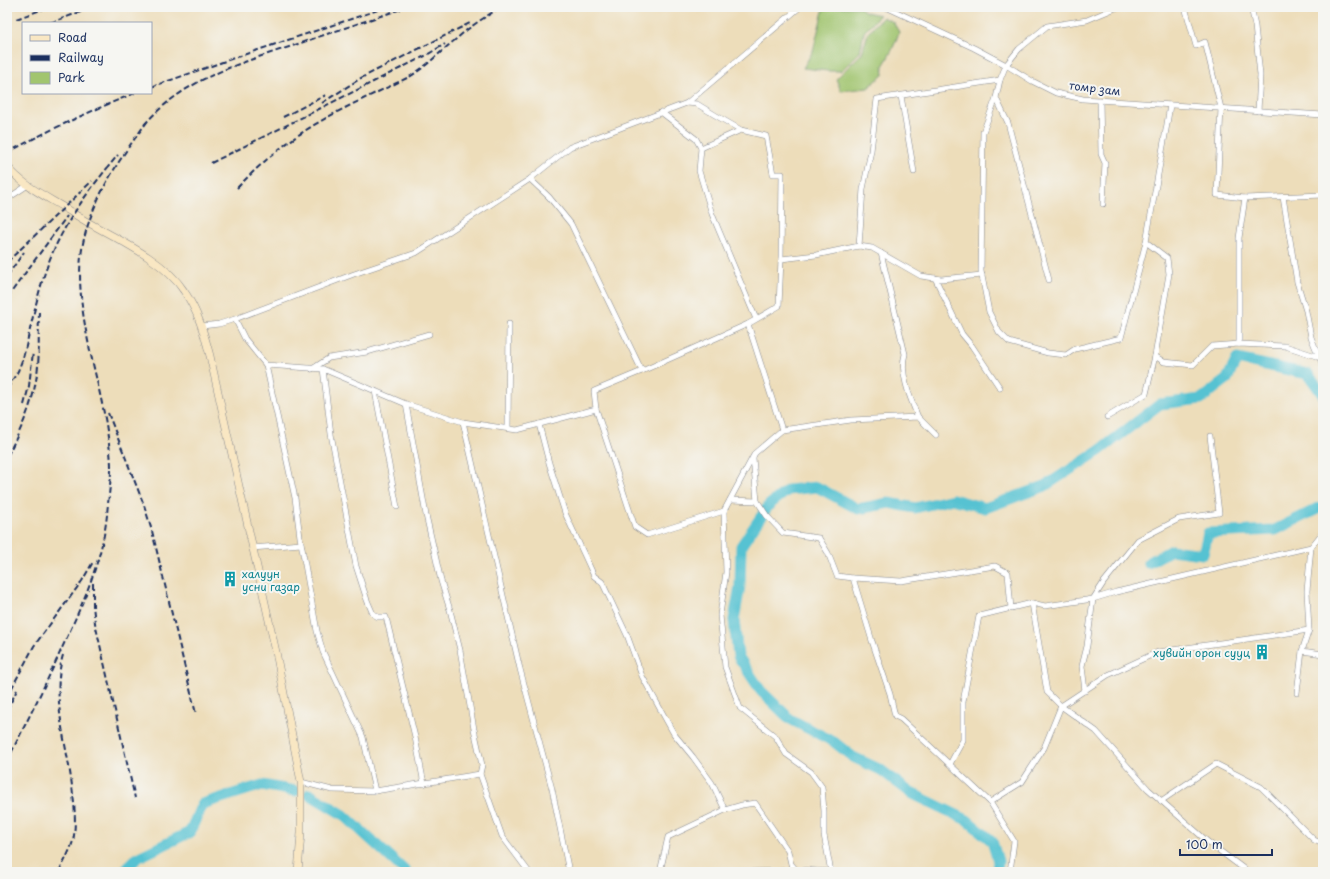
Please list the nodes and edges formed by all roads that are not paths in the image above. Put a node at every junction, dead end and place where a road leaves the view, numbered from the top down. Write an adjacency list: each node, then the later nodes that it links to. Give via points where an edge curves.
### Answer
1 (800, 7): 11 (street)
2 (886, 7): 6 (street, томр зам)
3 (1118, 7): 6 (street, via 1087,20 1047,26 1019,49)
4 (1185, 7): 13 (street, via 1196,46 1205,42)
5 (1251, 7): 14 (street, via 1260,74)
6 (1006, 65): 7 (street); 10 (street, томр зам, via 1056,93)
7 (1000, 80): 8 (street); 9 (street)
8 (901, 96): 20 (street); 29 (street, via 878,99 863,190)
9 (996, 98): 32 (street, via 983,132); 34 (street, via 1008,123)
10 (1100, 100): 12 (street, томр зам); 27 (street, via 1101,154 1105,163)
11 (687, 102): 15 (street); 17 (street, via 698,104)
12 (1170, 105): 13 (street, томр зам); 28 (street)
13 (1221, 108): 14 (street, томр зам); 25 (street, via 1217,195)
14 (1258, 111): 16 (street, томр зам)
15 (661, 112): 18 (street, via 696,140); 21 (street, via 570,147)
16 (1323, 115)
17 (741, 130): 18 (street); 31 (street, via 766,136 773,174 782,174)
18 (701, 148): 36 (street, via 699,171 712,214)
19 (7, 166): 22 (street, via 15,176)
20 (914, 172)
21 (530, 179): 35 (street, via 416,254 354,274); 48 (street, via 571,224)
22 (28, 185): 26 (street); 39 (street, via 139,251 165,270 184,290)
23 (1323, 195): 24 (street)
24 (1283, 197): 25 (street); 43 (street, via 1297,282 1306,311 1310,337)
25 (1245, 198): 41 (street, via 1239,238)
26 (7, 199)
27 (1103, 204)
28 (1146, 242): 32 (street, via 1121,338 1075,349 1066,355 1048,353 1009,342 999,332 989,312); 42 (street, via 1167,258 1168,274)
29 (859, 246): 30 (street, via 872,248); 31 (street)
30 (881, 253): 33 (street, via 921,276); 53 (street, via 905,354 903,359 906,388)
31 (781, 259): 36 (street, via 779,306)
32 (982, 275): 33 (street)
33 (935, 278): 49 (street, via 962,334)
34 (1050, 280)
35 (235, 319): 39 (street); 45 (street, via 245,339)
36 (756, 319): 38 (street)
37 (510, 324): 57 (street)
38 (748, 324): 48 (street); 58 (street)
39 (202, 326): 69 (street)
40 (429, 334): 46 (street, via 367,352 329,358)
41 (1239, 344): 42 (street, via 1212,346 1193,366 1164,362); 43 (street, via 1285,346)
42 (1154, 356): 54 (street, via 1146,394)
43 (1319, 357): 44 (street)
44 (1323, 364)
45 (266, 366): 46 (street); 67 (street, via 295,498)
46 (312, 369): 47 (street)
47 (323, 369): 50 (street); 83 (street, via 331,434 356,566 373,614 378,618 386,618)
48 (642, 372): 52 (street, via 594,391)
49 (1000, 388)
50 (375, 391): 51 (street); 64 (street)
51 (406, 404): 55 (street); 81 (street, via 426,515 460,650 482,765)
52 (596, 409): 56 (street); 65 (street, via 635,527 648,535)
53 (918, 417): 58 (street, via 851,420); 59 (street)
54 (1107, 417)
55 (463, 422): 57 (street); 92 (street, via 520,669 552,789)
56 (539, 424): 57 (street, via 517,430); 87 (street, via 565,513 594,576 602,582 628,635 642,676 674,734 712,783)
57 (508, 428)
58 (782, 430): 61 (street, via 755,453)
59 (936, 435)
60 (1210, 436): 71 (street, via 1219,513 1179,519 1138,540)
61 (753, 458): 62 (street); 63 (street)
62 (730, 500): 63 (street); 65 (street)
63 (757, 501): 70 (street, via 783,533 819,538 837,576)
64 (397, 507)
65 (724, 511): 95 (street, via 726,572 720,615 726,667 740,708 776,737 786,754 811,772 822,787 824,835)
66 (1323, 532): 68 (street)
67 (301, 544): 69 (street); 84 (street, via 316,631 323,652 363,737)
68 (1311, 547): 71 (street); 74 (street, via 1307,591)
69 (252, 548): 82 (street, via 276,652)
70 (853, 578): 73 (street, via 901,581 995,566 1008,573); 80 (street, via 895,716)
71 (1093, 599): 72 (street, via 1045,606); 77 (street, via 1082,666)
72 (1032, 603): 73 (street); 79 (street, via 1047,692)
73 (1011, 608): 80 (street, via 979,616 963,702 963,740)
74 (1309, 630): 75 (street); 77 (street, via 1158,652 1108,675)
75 (1302, 651): 76 (street); 78 (street)
76 (1323, 654)
77 (1085, 691): 79 (street)
78 (1297, 693)
79 (1061, 706): 85 (street, via 1096,731); 86 (street, via 1044,748 1022,782)
80 (950, 764): 86 (street)
81 (480, 774): 83 (street); 91 (street, via 502,836)
82 (301, 782): 84 (street, via 332,790); 90 (street)
83 (424, 784): 84 (street)
84 (375, 791)
85 (1161, 801): 88 (street, via 1216,764 1262,787 1314,840); 97 (street, via 1208,842)
86 (990, 802): 96 (street, via 1014,841)
87 (725, 810): 89 (street, via 755,803 788,851 790,864); 93 (street, via 668,837)
88 (1323, 844)
89 (801, 871): 94 (street); 95 (street)
90 (298, 872)
91 (529, 872)
92 (569, 872)
93 (660, 872)
94 (748, 872)
95 (833, 872)
96 (1010, 872)
97 (1248, 872)

